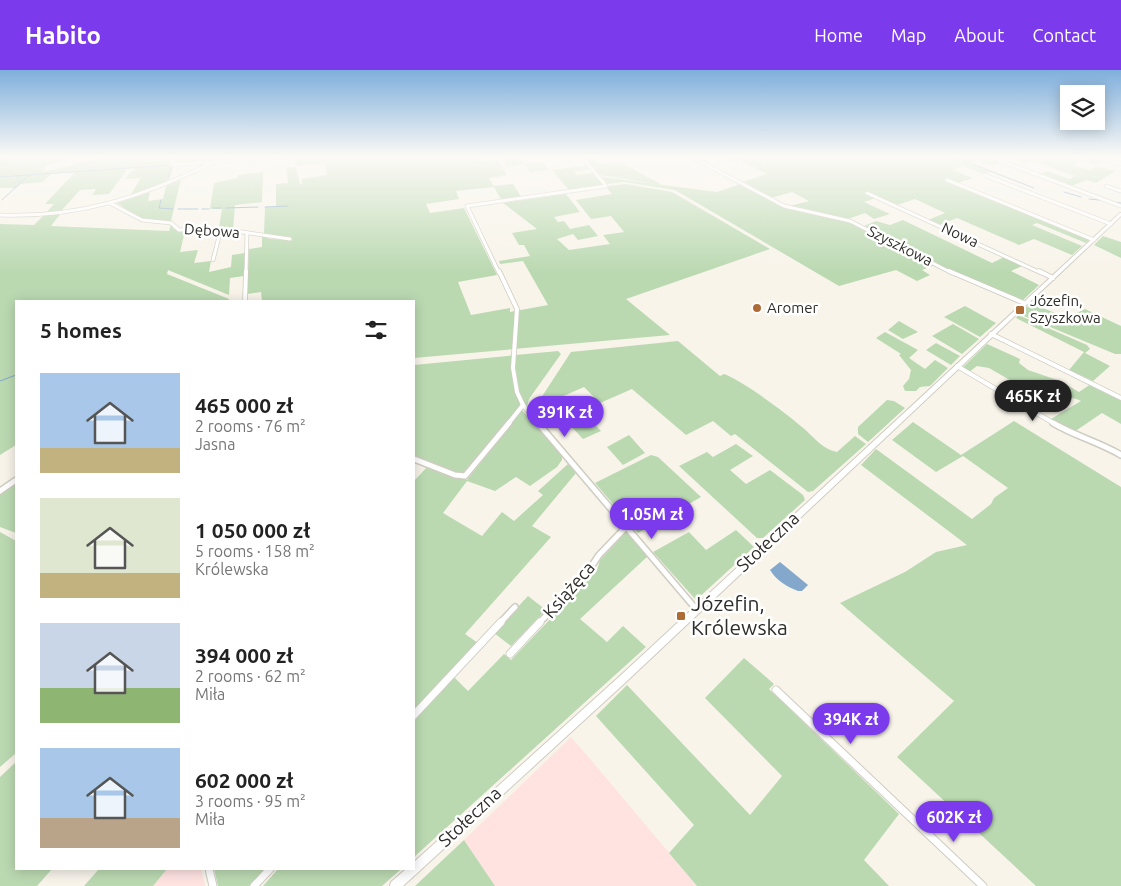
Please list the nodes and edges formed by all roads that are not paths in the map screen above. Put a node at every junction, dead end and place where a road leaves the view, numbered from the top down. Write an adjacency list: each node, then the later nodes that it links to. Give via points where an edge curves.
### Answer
1 (135, 195): 8 (street)
2 (543, 195): 24 (street, via 467,206 517,309 513,368)
3 (763, 195): 20 (street, Szyszkowa, via 784,206 850,222 970,282)
4 (873, 195): 18 (street, Nowa)
5 (984, 195): 16 (street)
6 (1036, 195): 12 (street)
7 (1092, 195): 9 (street)
8 (110, 203): 11 (street, via 46,214); 13 (street, Dębowa, via 142,220 171,223 179,230)
9 (1121, 206)
10 (1121, 214): 12 (street, Stołeczna)
11 (0, 215)
12 (1111, 224): 16 (street, Stołeczna)
13 (221, 229): 14 (street, Dębowa); 17 (street)
14 (247, 233): 15 (street, Dębowa); 19 (street)
15 (290, 239)
16 (1094, 240): 18 (street, Stołeczna)
17 (213, 260)
18 (1053, 278): 20 (street, Stołeczna)
19 (245, 300)
20 (1024, 303): 21 (street, Stołeczna)
21 (991, 334): 22 (street, Stołeczna); 23 (street)
22 (957, 366): 25 (street, via 1075,436 1102,444); 31 (street, Stołeczna)
23 (1121, 398)
24 (523, 405): 26 (street, via 465,476 454,475); 29 (street)
25 (1121, 455)
26 (415, 459)
27 (15, 481): 28 (street)
28 (0, 491)
29 (627, 526): 31 (street); 32 (street, Książęca)
30 (514, 606): 34 (street)
31 (696, 608): 35 (street, Stołeczna)
32 (510, 654)
33 (776, 690): 42 (street)
34 (415, 714)
35 (415, 868)
36 (209, 870): 39 (street)
37 (269, 870): 40 (street)
38 (413, 870): 41 (street, Stołeczna)
39 (213, 886)
40 (254, 886)
41 (395, 886)
42 (982, 886)

